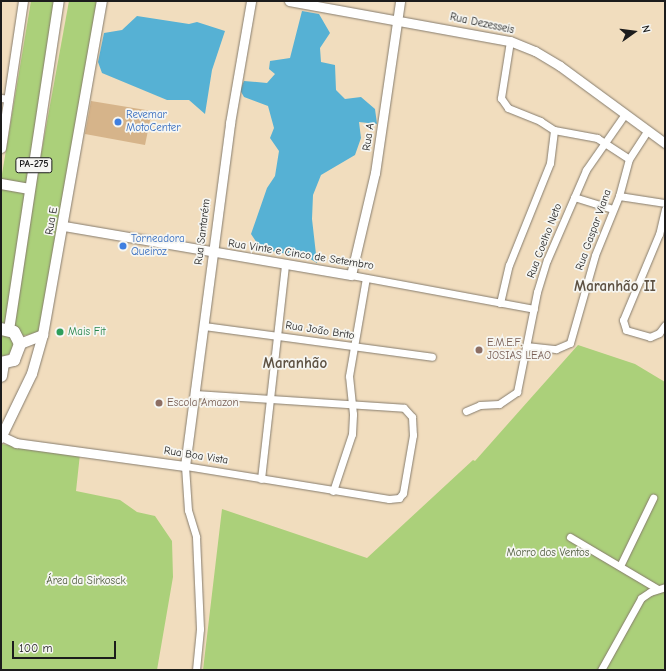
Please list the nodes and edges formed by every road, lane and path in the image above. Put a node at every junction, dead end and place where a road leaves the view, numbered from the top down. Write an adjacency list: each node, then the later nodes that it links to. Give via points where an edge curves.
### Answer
1 (23, 1): 10 (street)
2 (59, 1): 19 (main road, PA-275)
3 (102, 1): 25 (main road, Rua E)
4 (251, 1): 26 (street, Rua Santarém, via 230,123)
5 (289, 1): 7 (street, Rua Dezesseis)
6 (400, 1): 8 (street, Rua A)
7 (327, 4): 8 (street, Rua Dezesseis)
8 (397, 19): 9 (street, Rua Dezesseis); 28 (street, Rua A, via 375,173)
9 (510, 41): 11 (street, Rua Dezesseis, via 535,50); 12 (street, via 502,90 503,103 515,113 540,121)
10 (5, 98): 16 (street)
11 (625, 114): 13 (street, Rua Dezesseis); 14 (street, Rua Coelho Neto)
12 (554, 130): 14 (street, via 589,136); 30 (street, Rua Coelho Neto, via 550,163 509,265)
13 (648, 131): 15 (street, Rua Dezesseis); 17 (street, Rua Gaspar Viana)
14 (604, 143): 17 (street); 21 (street, Rua Coelho Neto, via 586,170)
15 (665, 143)
16 (1, 148)
17 (629, 160): 20 (street, Rua Gaspar Viana)
18 (1, 184): 19 (main road)
19 (30, 189): 34 (main road, PA-275)
20 (619, 196): 22 (street); 23 (street, Rua Gaspar Viana)
21 (574, 197): 23 (street); 31 (street, Rua Coelho Neto, via 547,260)
22 (665, 203)
23 (613, 208): 38 (street, Rua Gaspar Viana, via 573,323 570,343 556,349)
24 (665, 209): 32 (street, via 659,234 625,313 624,326 631,332 652,337)
25 (64, 226): 26 (street, Rua Vinte e Cinco de Setembro); 35 (main road, Rua E)
26 (212, 253): 27 (street, Rua Vinte e Cinco de Setembro); 33 (street, Rua Santarém)
27 (285, 264): 28 (street, Rua Vinte e Cinco de Setembro); 36 (street)
28 (351, 275): 29 (street, Rua Vinte e Cinco de Setembro)
29 (366, 278): 30 (street, Rua Vinte e Cinco de Setembro); 39 (street)
30 (500, 303): 31 (street, Rua Vinte e Cinco de Setembro)
31 (534, 309): 38 (street, Rua Coelho Neto)
32 (665, 325)
33 (204, 326): 36 (street, Rua João Brito); 43 (street, Rua Santarém)
34 (5, 329): 37 (highway, PA-275, via 18,337)
35 (43, 335): 37 (main road); 47 (main road, Rua E, via 32,374)
36 (277, 335): 39 (street, Rua João Brito); 44 (street)
37 (20, 344): 41 (highway, via 14,360)
38 (526, 346): 46 (street, Rua Coelho Neto, via 514,396 492,406 480,406)
39 (352, 347): 40 (street, Rua João Brito); 45 (street, via 349,376)
40 (432, 357)
41 (2, 363): 42 (highway)
42 (1, 376)
43 (195, 394): 44 (street); 48 (street, Rua Santarém)
44 (270, 399): 45 (street); 49 (street)
45 (351, 404): 50 (street, via 352,434); 50 (street, Rua Boa Vista, via 400,407 406,409 412,417 413,435 403,493 399,498 389,499)
46 (466, 411)
47 (1, 437): 48 (street, Rua Boa Vista, via 16,443)
48 (185, 466): 49 (street, Rua Boa Vista); 55 (street, via 188,510 196,537 200,629)
49 (261, 479): 50 (street, Rua Boa Vista)
50 (333, 491)
51 (653, 498): 53 (street)
52 (570, 537): 53 (street)
53 (620, 566): 54 (street)
54 (661, 588): 56 (street, via 641,598)
55 (196, 670)
56 (601, 670)

